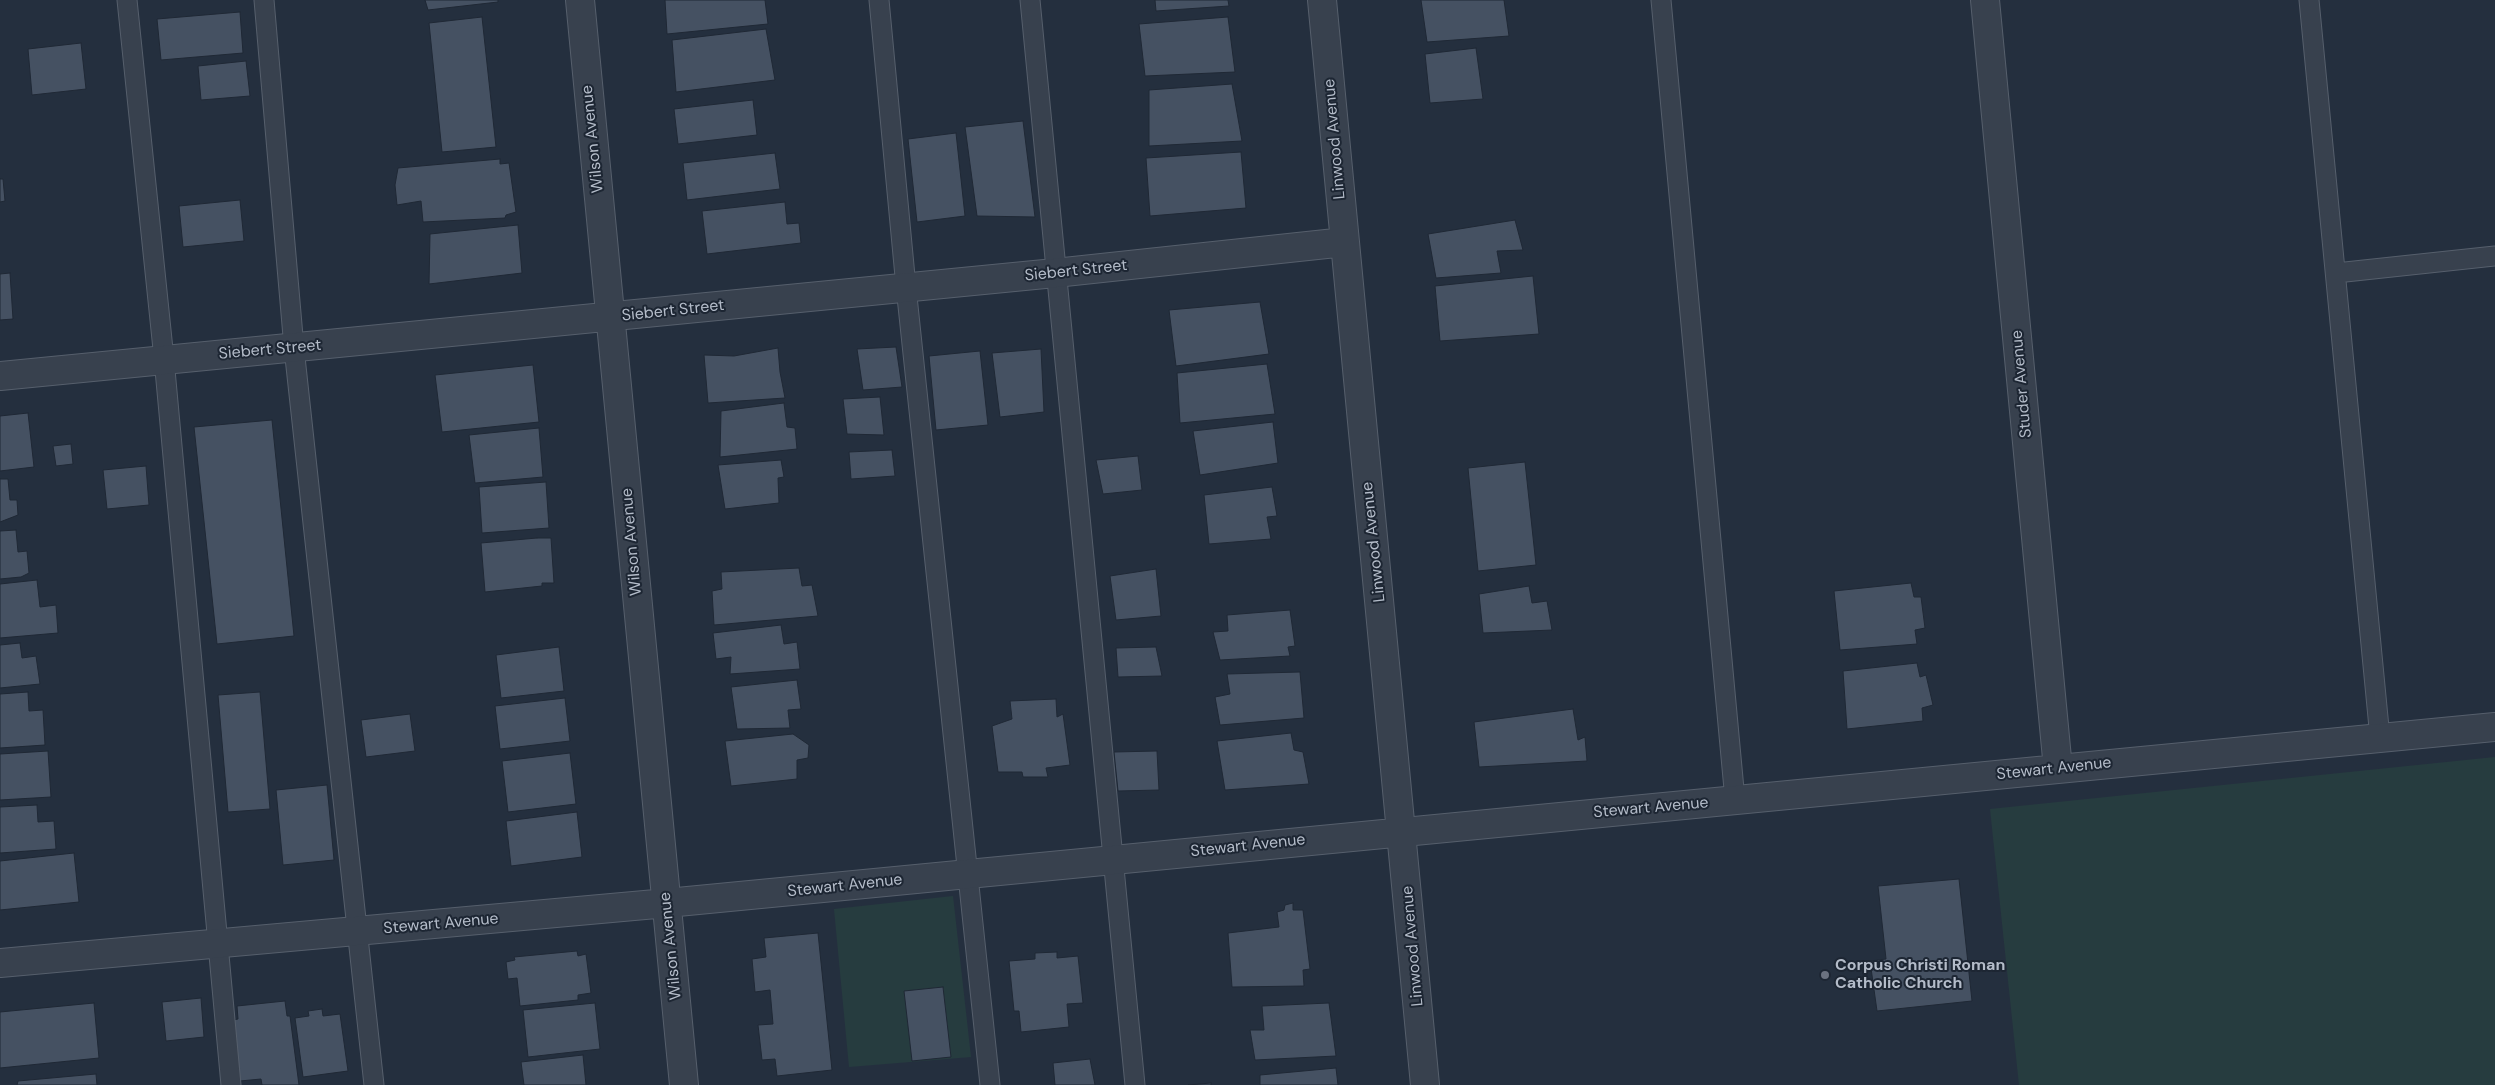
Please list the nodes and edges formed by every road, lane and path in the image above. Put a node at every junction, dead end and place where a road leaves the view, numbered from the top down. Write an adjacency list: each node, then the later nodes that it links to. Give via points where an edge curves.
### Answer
1 (127, 0): 17 (lane)
2 (264, 0): 16 (lane)
3 (580, 0): 15 (street, Wilson Avenue)
4 (879, 0): 14 (lane)
5 (1030, 0): 12 (lane)
6 (1322, 0): 10 (street, Linwood Avenue)
7 (1660, 0): 22 (lane)
8 (1985, 0): 21 (street, Studer Avenue)
9 (2309, 0): 13 (lane)
10 (1345, 242): 12 (street, Siebert Street); 23 (street, Linwood Avenue)
11 (2495, 256): 13 (lane)
12 (1054, 273): 14 (street, Siebert Street); 24 (lane)
13 (2336, 273): 20 (lane)
14 (906, 287): 15 (street, Siebert Street); 25 (lane)
15 (611, 317): 16 (street, Siebert Street); 26 (street, Wilson Avenue)
16 (294, 348): 17 (street, Siebert Street); 27 (lane)
17 (164, 359): 18 (street, Siebert Street); 28 (lane)
18 (0, 376)
19 (2495, 727): 20 (street, Stewart Avenue)
20 (2380, 738): 21 (street, Stewart Avenue)
21 (2058, 769): 22 (street, Stewart Avenue)
22 (1735, 800): 23 (street, Stewart Avenue)
23 (1402, 831): 24 (street, Stewart Avenue); 35 (street, Linwood Avenue)
24 (1111, 860): 25 (street, Stewart Avenue); 34 (lane)
25 (969, 874): 26 (street, Stewart Avenue); 33 (lane)
26 (667, 903): 27 (street, Stewart Avenue); 32 (street, Wilson Avenue)
27 (359, 932): 28 (street, Stewart Avenue); 31 (lane)
28 (218, 945): 29 (street, Stewart Avenue); 30 (lane)
29 (0, 963)
30 (231, 1085)
31 (374, 1085)
32 (684, 1085)
33 (990, 1085)
34 (1135, 1085)
35 (1425, 1085)

